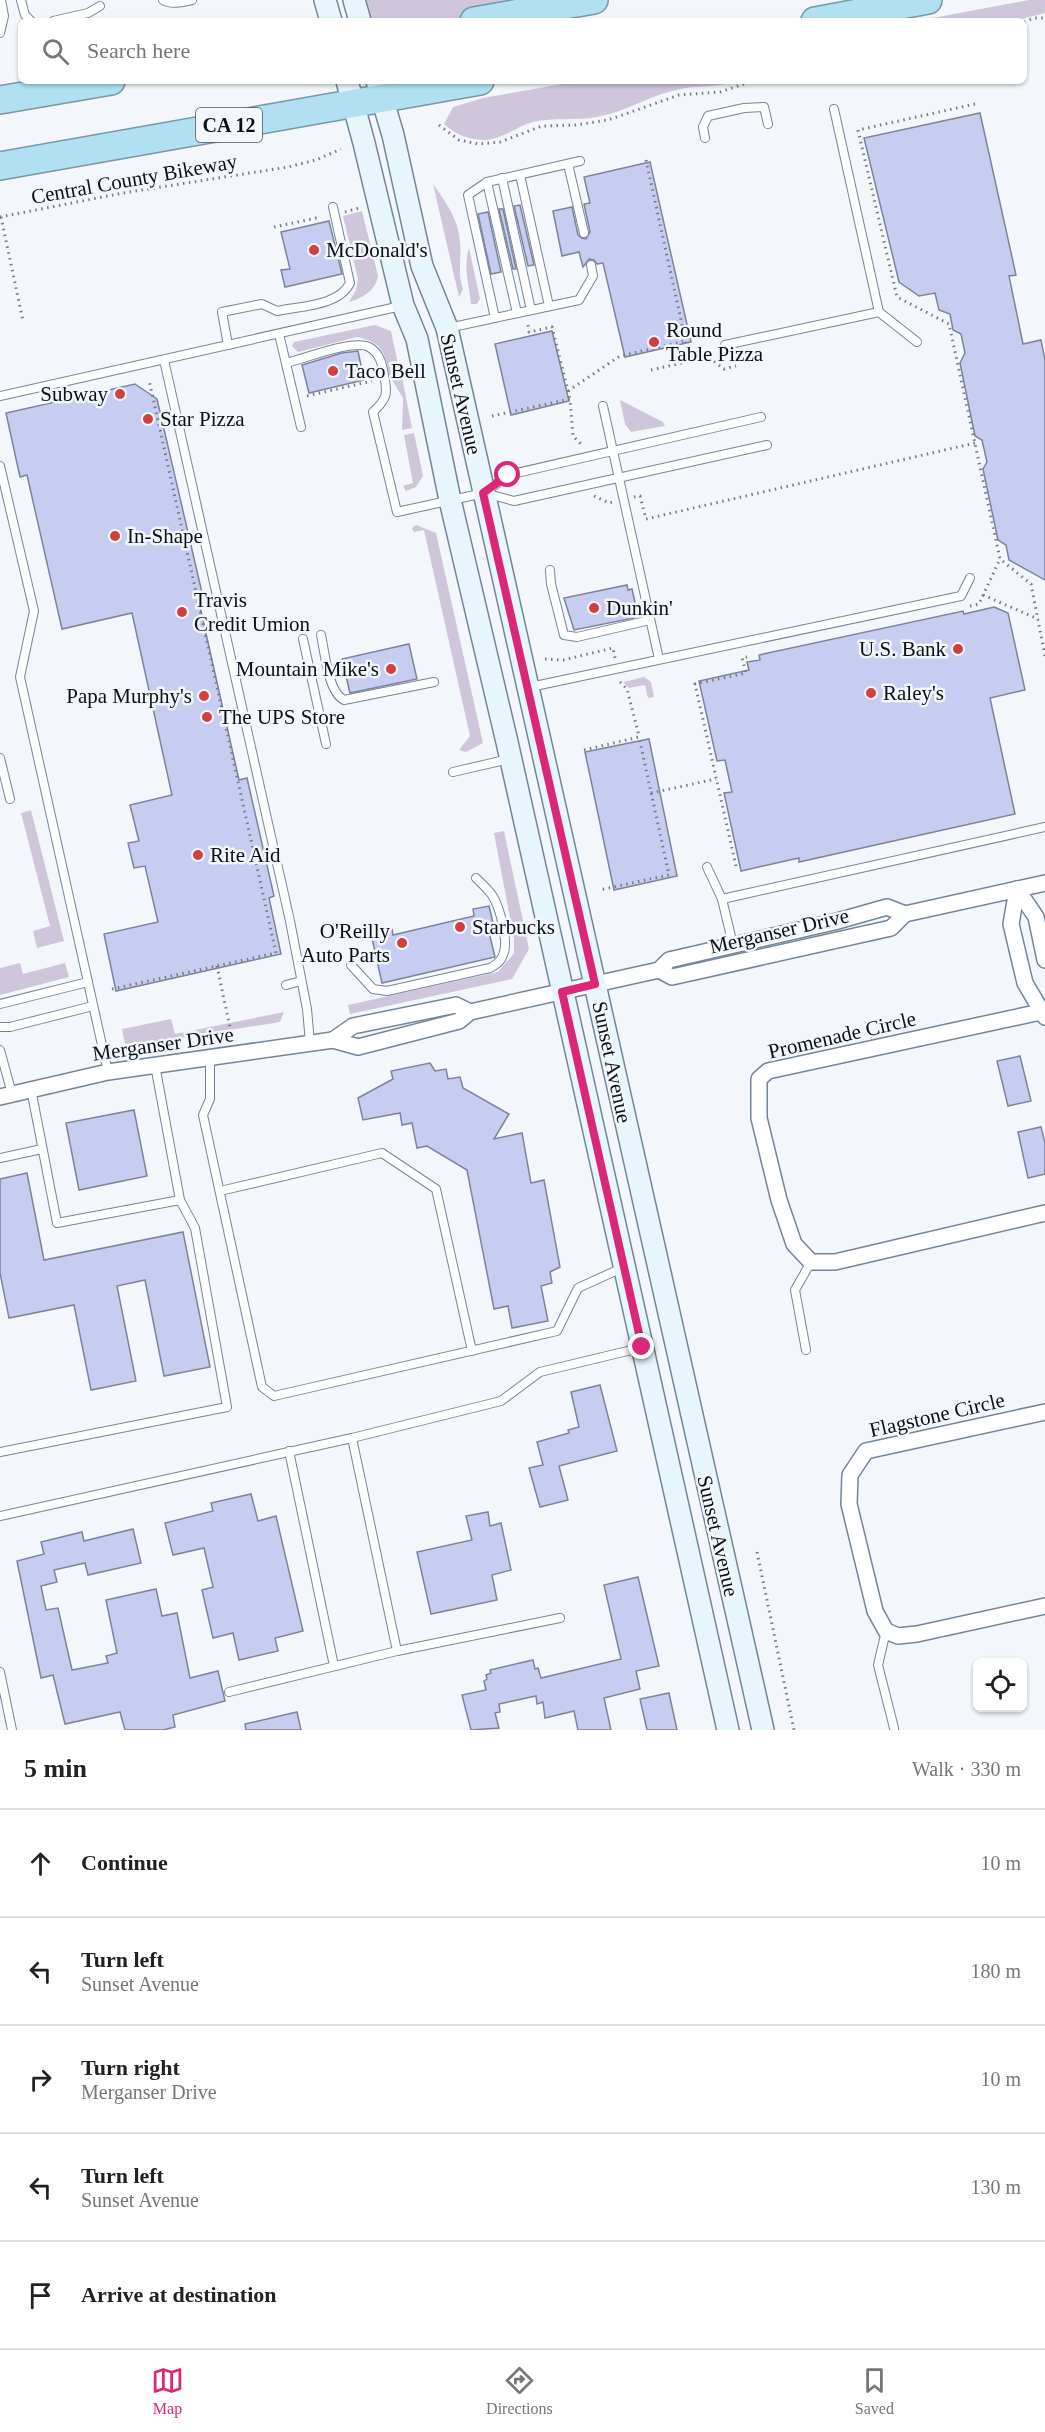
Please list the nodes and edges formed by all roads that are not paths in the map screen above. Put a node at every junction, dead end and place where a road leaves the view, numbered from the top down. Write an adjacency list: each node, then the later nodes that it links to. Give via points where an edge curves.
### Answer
1 (1, 0): 16 (lane, via 4,16)
2 (21, 0): 10 (lane)
3 (163, 0): 4 (lane)
4 (192, 0)
5 (325, 0): 12 (main road)
6 (354, 0): 13 (main road)
7 (594, 0): 14 (highway)
8 (928, 0): 15 (highway)
9 (100, 6): 11 (lane)
10 (28, 18)
11 (66, 18)
12 (329, 18)
13 (359, 18)
14 (491, 18)
15 (831, 18)
16 (0, 33)
17 (93, 84): 21 (highway)
18 (447, 84): 19 (highway, CA 12)
19 (380, 90): 20 (highway, CA 12); 40 (main road, Sunset Avenue, via 422,266)
20 (350, 92): 27 (highway, CA 12); 34 (main road, Sunset Avenue)
21 (0, 100)
22 (834, 109): 37 (lane)
23 (768, 124): 24 (lane, via 764,107 744,108 708,116 703,127)
24 (705, 138)
25 (580, 161): 26 (lane)
26 (568, 164): 28 (lane); 32 (lane)
27 (0, 166)
28 (520, 175): 29 (lane); 35 (lane)
29 (502, 178): 30 (lane); 36 (lane)
30 (487, 182): 38 (lane); 39 (lane, via 468,195)
31 (334, 211): 43 (lane, via 350,283 346,291 337,298 277,311 262,304 222,312)
32 (584, 233)
33 (591, 266): 35 (lane, via 594,276 579,300)
34 (403, 305): 41 (lane); 56 (main road, Sunset Avenue, via 417,339)
35 (549, 306): 36 (lane)
36 (531, 310): 38 (lane)
37 (879, 312): 42 (lane); 44 (lane)
38 (517, 313): 39 (lane)
39 (495, 318): 40 (lane)
40 (447, 328): 55 (main road, Sunset Avenue)
41 (279, 334): 43 (lane); 46 (lane)
42 (917, 342)
43 (228, 345): 45 (lane)
44 (724, 345)
45 (164, 360): 47 (lane); 81 (lane)
46 (286, 363): 50 (lane); 56 (lane, via 354,345 370,348 381,360 388,390 372,412 397,513)
47 (0, 396)
48 (603, 406): 52 (lane)
49 (761, 417): 52 (lane)
50 (301, 428)
51 (767, 446): 54 (lane)
52 (613, 451): 54 (lane); 55 (lane, via 508,475)
53 (0, 466): 82 (lane, via 34,611 20,677)
54 (619, 479): 55 (lane, via 514,501); 59 (lane)
55 (483, 493): 56 (lane); 64 (main road, Sunset Avenue)
56 (450, 500): 67 (main road, Sunset Avenue)
57 (550, 570): 59 (lane, via 564,635 578,637)
58 (970, 578): 62 (lane, via 960,596)
59 (650, 620): 62 (lane)
60 (321, 635): 63 (lane, via 332,688 344,700)
61 (303, 639): 65 (lane)
62 (659, 659): 64 (lane)
63 (434, 682)
64 (528, 688): 83 (main road, Sunset Avenue)
65 (326, 744)
66 (0, 758): 69 (lane)
67 (510, 759): 68 (lane); 85 (main road, Sunset Avenue)
68 (453, 772)
69 (10, 799)
70 (1045, 826): 75 (lane)
71 (707, 867): 75 (lane)
72 (476, 878): 79 (lane, via 497,904 506,941 498,963 387,992 373,989)
73 (1045, 883): 74 (street, Merganser Drive)
74 (1017, 889): 76 (street, Merganser Drive); 78 (street, via 1036,917); 88 (street, via 1011,924 1025,983)
75 (722, 899): 77 (lane)
76 (905, 914): 77 (street, Merganser Drive, via 887,907); 80 (street, Merganser Drive, via 891,928 672,977)
77 (733, 945): 80 (street, Merganser Drive, via 669,960)
78 (1045, 960)
79 (351, 965)
80 (659, 970): 83 (street, Merganser Drive)
81 (302, 981): 84 (lane); 90 (lane)
82 (88, 982): 86 (lane); 87 (lane)
83 (595, 984): 85 (street, Merganser Drive); 122 (main road, Sunset Avenue)
84 (286, 985)
85 (562, 992): 90 (street, Merganser Drive, via 470,1012 456,1005 353,1026 333,1040); 103 (main road, Sunset Avenue)
86 (0, 1004)
87 (93, 1006): 89 (lane); 94 (lane)
88 (1045, 1010): 102 (street, Promenade Circle, via 768,1071 759,1079 759,1118 779,1200 794,1244)
89 (0, 1027)
90 (310, 1043): 92 (street, Merganser Drive)
91 (0, 1050): 96 (lane)
92 (210, 1058): 93 (street, Merganser Drive); 99 (lane, via 210,1099 203,1115)
93 (155, 1065): 94 (street, Merganser Drive); 100 (lane)
94 (108, 1072): 95 (street, Merganser Drive)
95 (31, 1089): 96 (street, Merganser Drive); 97 (lane)
96 (6, 1096)
97 (42, 1149): 98 (lane); 100 (lane, via 57,1224)
98 (0, 1158)
99 (220, 1191): 106 (lane, via 382,1153 436,1189); 106 (lane, via 262,1387 274,1396)
100 (180, 1200): 110 (lane, via 195,1228 227,1407)
101 (1045, 1213): 102 (street, via 835,1262)
102 (812, 1262): 105 (lane, via 795,1290)
103 (623, 1267): 104 (main road, Sunset Avenue); 106 (lane, via 578,1288 557,1331)
104 (642, 1347): 108 (lane, via 540,1372 501,1401); 121 (main road, Sunset Avenue)
105 (806, 1350)
106 (472, 1351)
107 (1045, 1412): 114 (street, Flagstone Circle, via 866,1451 850,1475 849,1504 875,1611)
108 (352, 1438): 109 (lane); 115 (lane)
109 (289, 1451): 111 (lane); 116 (lane)
110 (0, 1452)
111 (0, 1516)
112 (1045, 1606): 114 (street, via 917,1634 898,1636)
113 (560, 1618): 115 (lane)
114 (886, 1631): 119 (lane, via 878,1665)
115 (397, 1651): 116 (lane)
116 (334, 1666): 118 (lane)
117 (0, 1672): 120 (lane)
118 (229, 1692)
119 (894, 1728)
120 (12, 1730)
121 (728, 1730)
122 (763, 1730)

